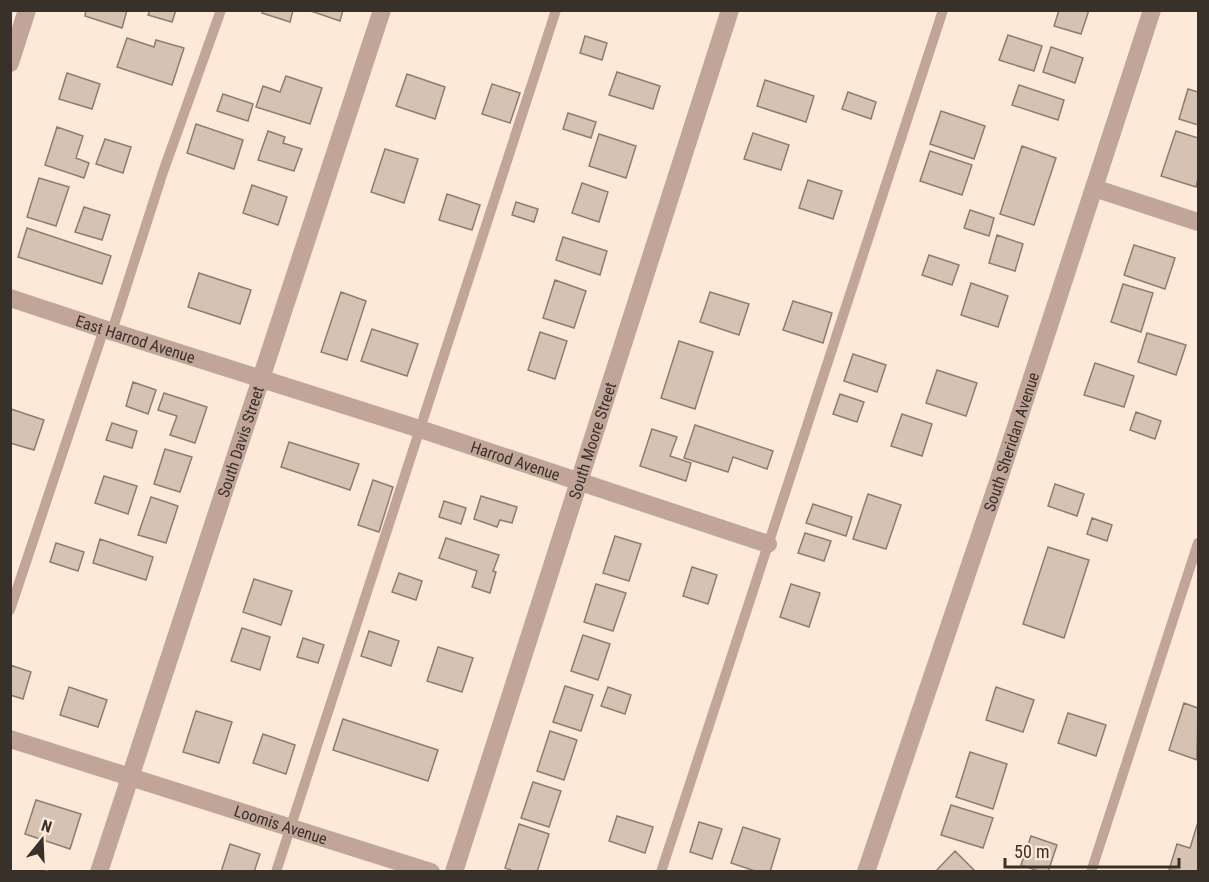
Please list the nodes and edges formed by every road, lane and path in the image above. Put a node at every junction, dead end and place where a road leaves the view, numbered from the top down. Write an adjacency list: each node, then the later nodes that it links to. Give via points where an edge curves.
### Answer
1 (27, 10): 8 (street)
2 (221, 10): 12 (lane)
3 (382, 10): 13 (street, South Davis Street)
4 (556, 10): 14 (lane)
5 (730, 10): 15 (street, South Moore Street)
6 (943, 10): 17 (lane)
7 (1152, 10): 9 (street, South Sheridan Avenue)
8 (10, 63)
9 (1094, 188): 10 (street); 27 (street, South Sheridan Avenue)
10 (1198, 222)
11 (10, 298): 12 (street, East Harrod Avenue)
12 (108, 330): 13 (street, East Harrod Avenue); 18 (lane)
13 (261, 379): 14 (street, Harrod Avenue); 20 (street, South Davis Street)
14 (420, 429): 15 (street, Harrod Avenue); 21 (lane)
15 (579, 483): 17 (street, Harrod Avenue); 25 (street, South Moore Street)
16 (1198, 543): 28 (lane)
17 (768, 544): 26 (lane)
18 (10, 610)
19 (10, 739): 20 (street, Loomis Avenue)
20 (130, 777): 21 (street, Loomis Avenue); 22 (street, South Davis Street)
21 (291, 826): 23 (lane); 24 (street, Loomis Avenue)
22 (99, 872)
23 (276, 872)
24 (432, 872)
25 (454, 872)
26 (661, 872)
27 (866, 872)
28 (1091, 872)

